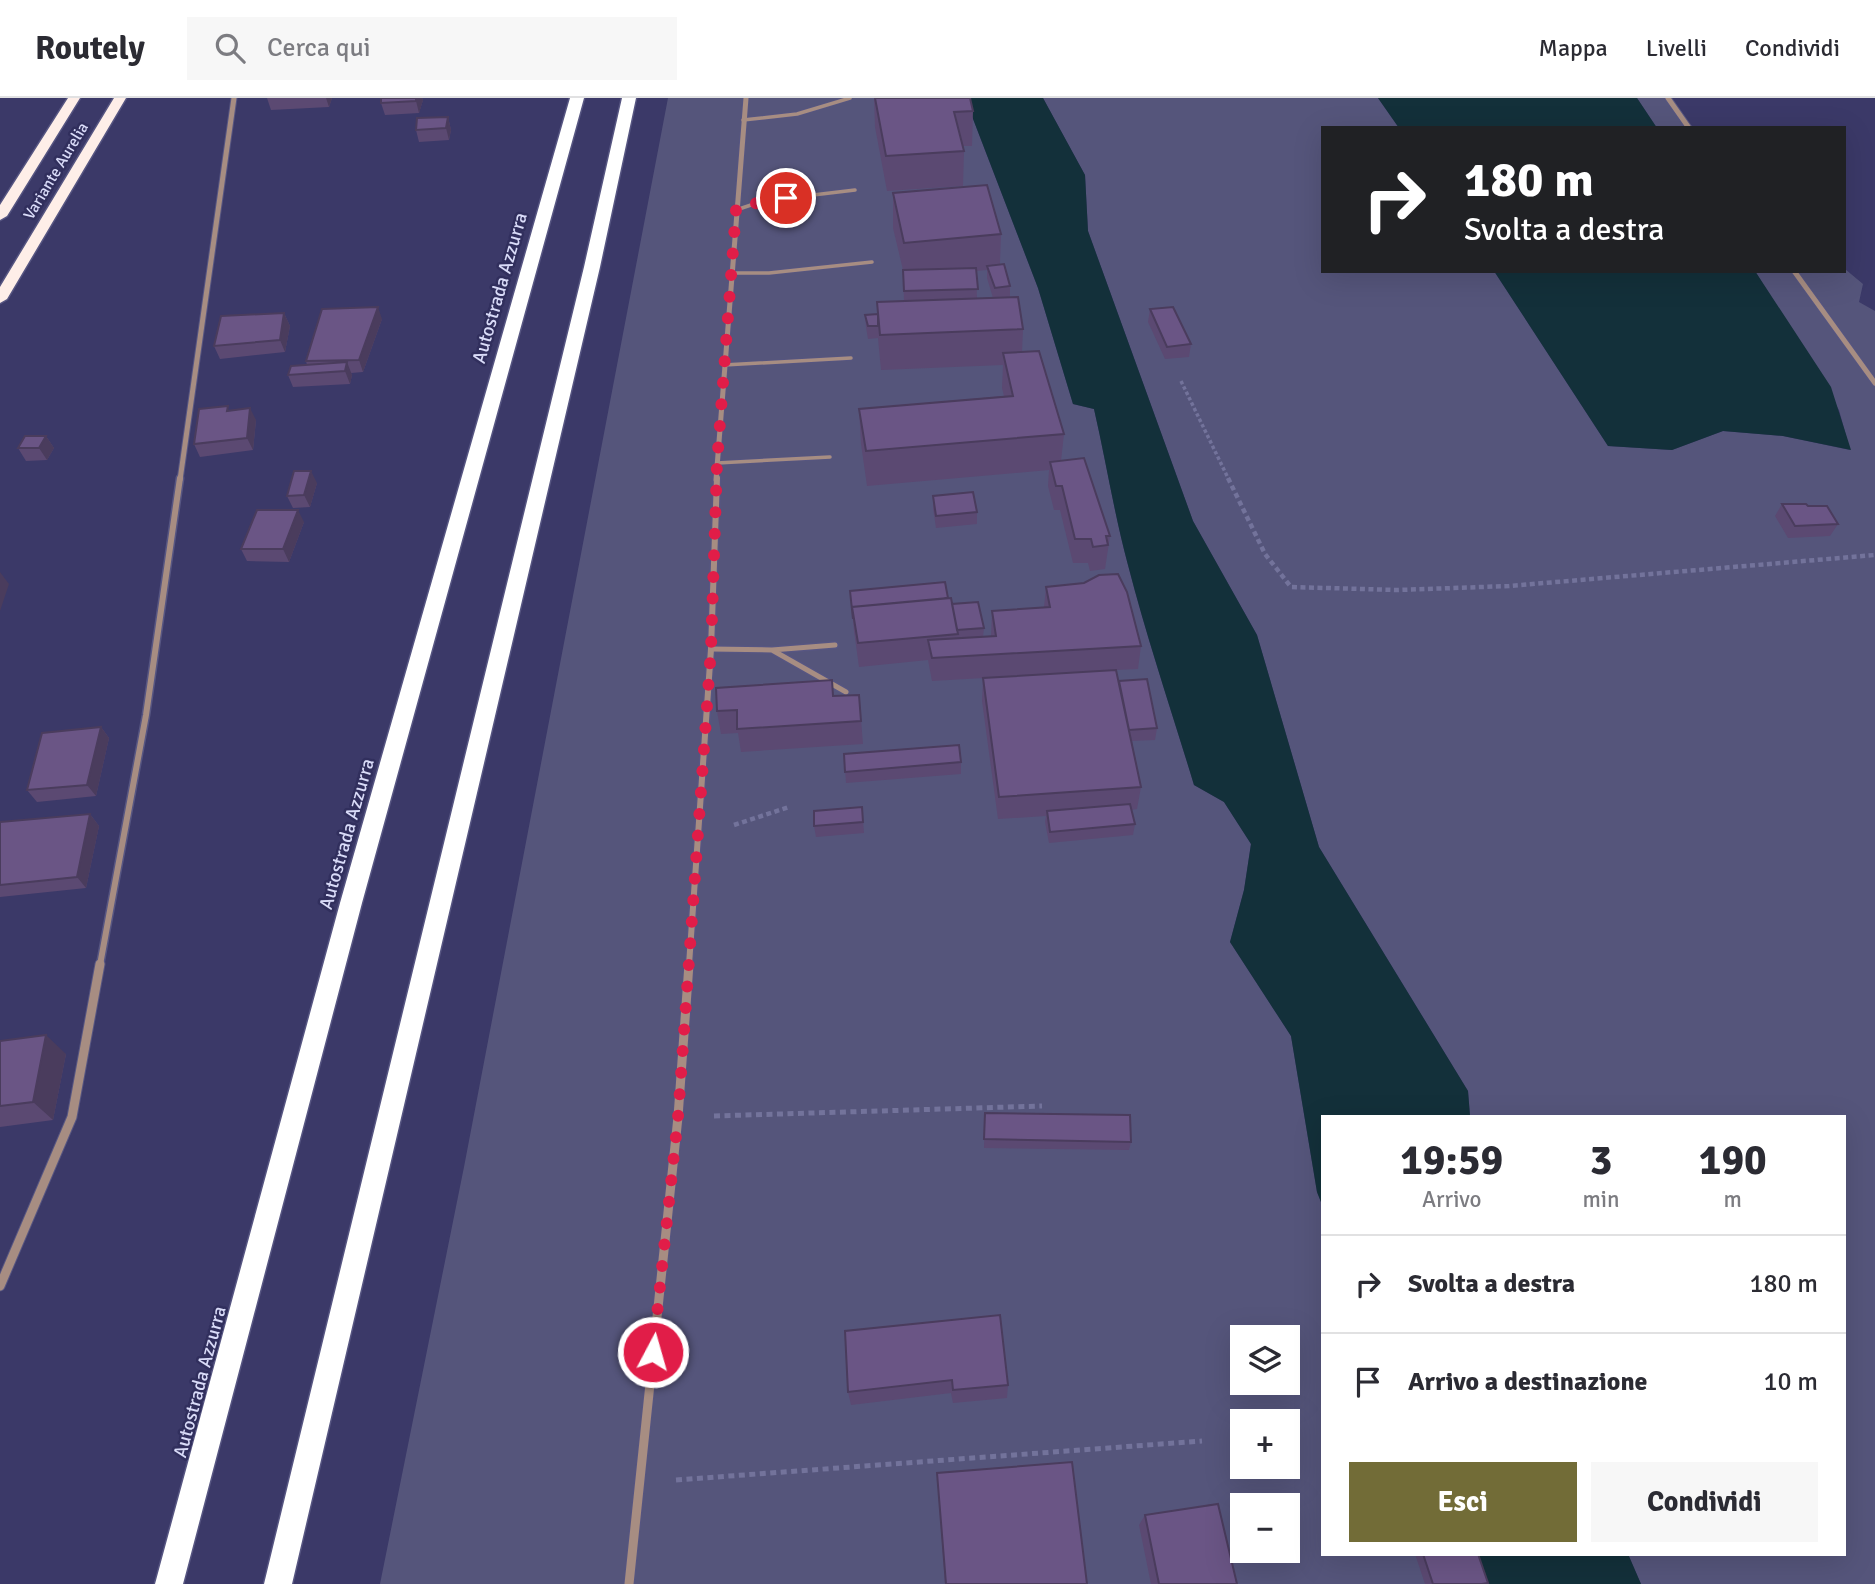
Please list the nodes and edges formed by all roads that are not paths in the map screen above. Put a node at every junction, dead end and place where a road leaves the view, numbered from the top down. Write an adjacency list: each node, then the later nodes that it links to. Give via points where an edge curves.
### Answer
1 (74, 98): 13 (highway, Variante Aurelia)
2 (120, 98): 17 (highway, Variante Aurelia)
3 (234, 98): 27 (street, via 146,715 75,1104)
4 (577, 98): 28 (highway, Autostrada Azzurra, via 351,903)
5 (629, 98): 29 (highway)
6 (746, 98): 9 (street)
7 (850, 98): 9 (lane, via 797,114)
8 (1668, 98): 10 (street)
9 (744, 120): 12 (street)
10 (1688, 126)
11 (855, 190): 12 (lane, via 763,201)
12 (736, 210): 15 (street)
13 (0, 216)
14 (872, 262): 15 (lane)
15 (731, 273): 19 (street)
16 (1795, 273): 20 (street)
17 (0, 299)
18 (851, 358): 19 (lane)
19 (724, 365): 22 (street)
20 (1875, 383)
21 (830, 457): 22 (lane)
22 (717, 463): 24 (street)
23 (835, 645): 25 (lane)
24 (711, 649): 25 (lane); 30 (street, via 678,1117)
25 (772, 650): 26 (lane)
26 (845, 692)
27 (0, 1286)
28 (169, 1584)
29 (278, 1584)
30 (629, 1584)

